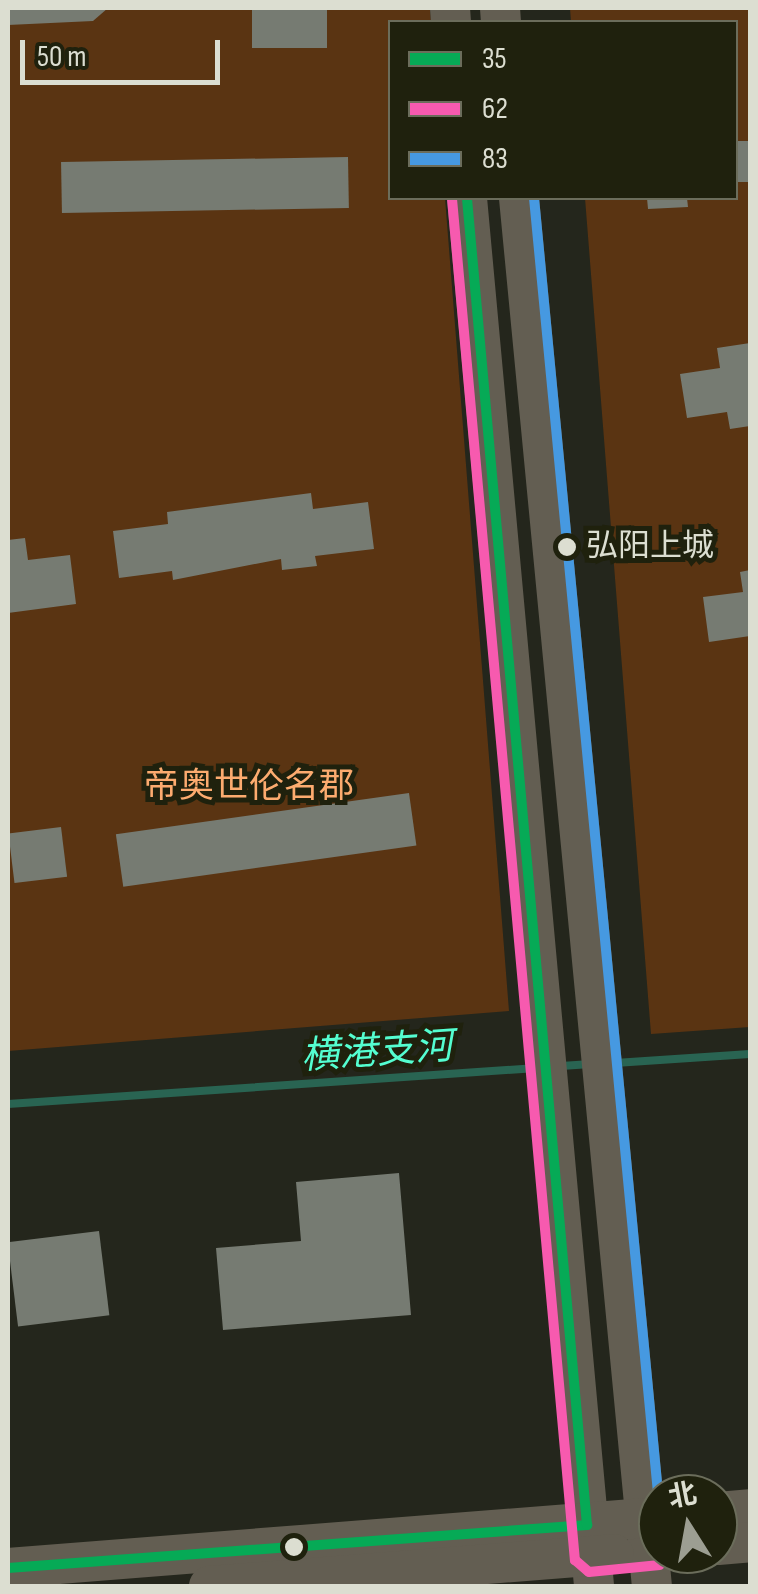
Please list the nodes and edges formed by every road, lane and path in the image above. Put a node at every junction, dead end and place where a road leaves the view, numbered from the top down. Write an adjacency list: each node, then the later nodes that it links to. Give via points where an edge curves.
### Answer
1 (467, 200): 5 (street)
2 (518, 200): 3 (street)
3 (645, 1474)
4 (638, 1547): 5 (street)
5 (590, 1556): 6 (street); 7 (street)
6 (8, 1568)
7 (209, 1586)

